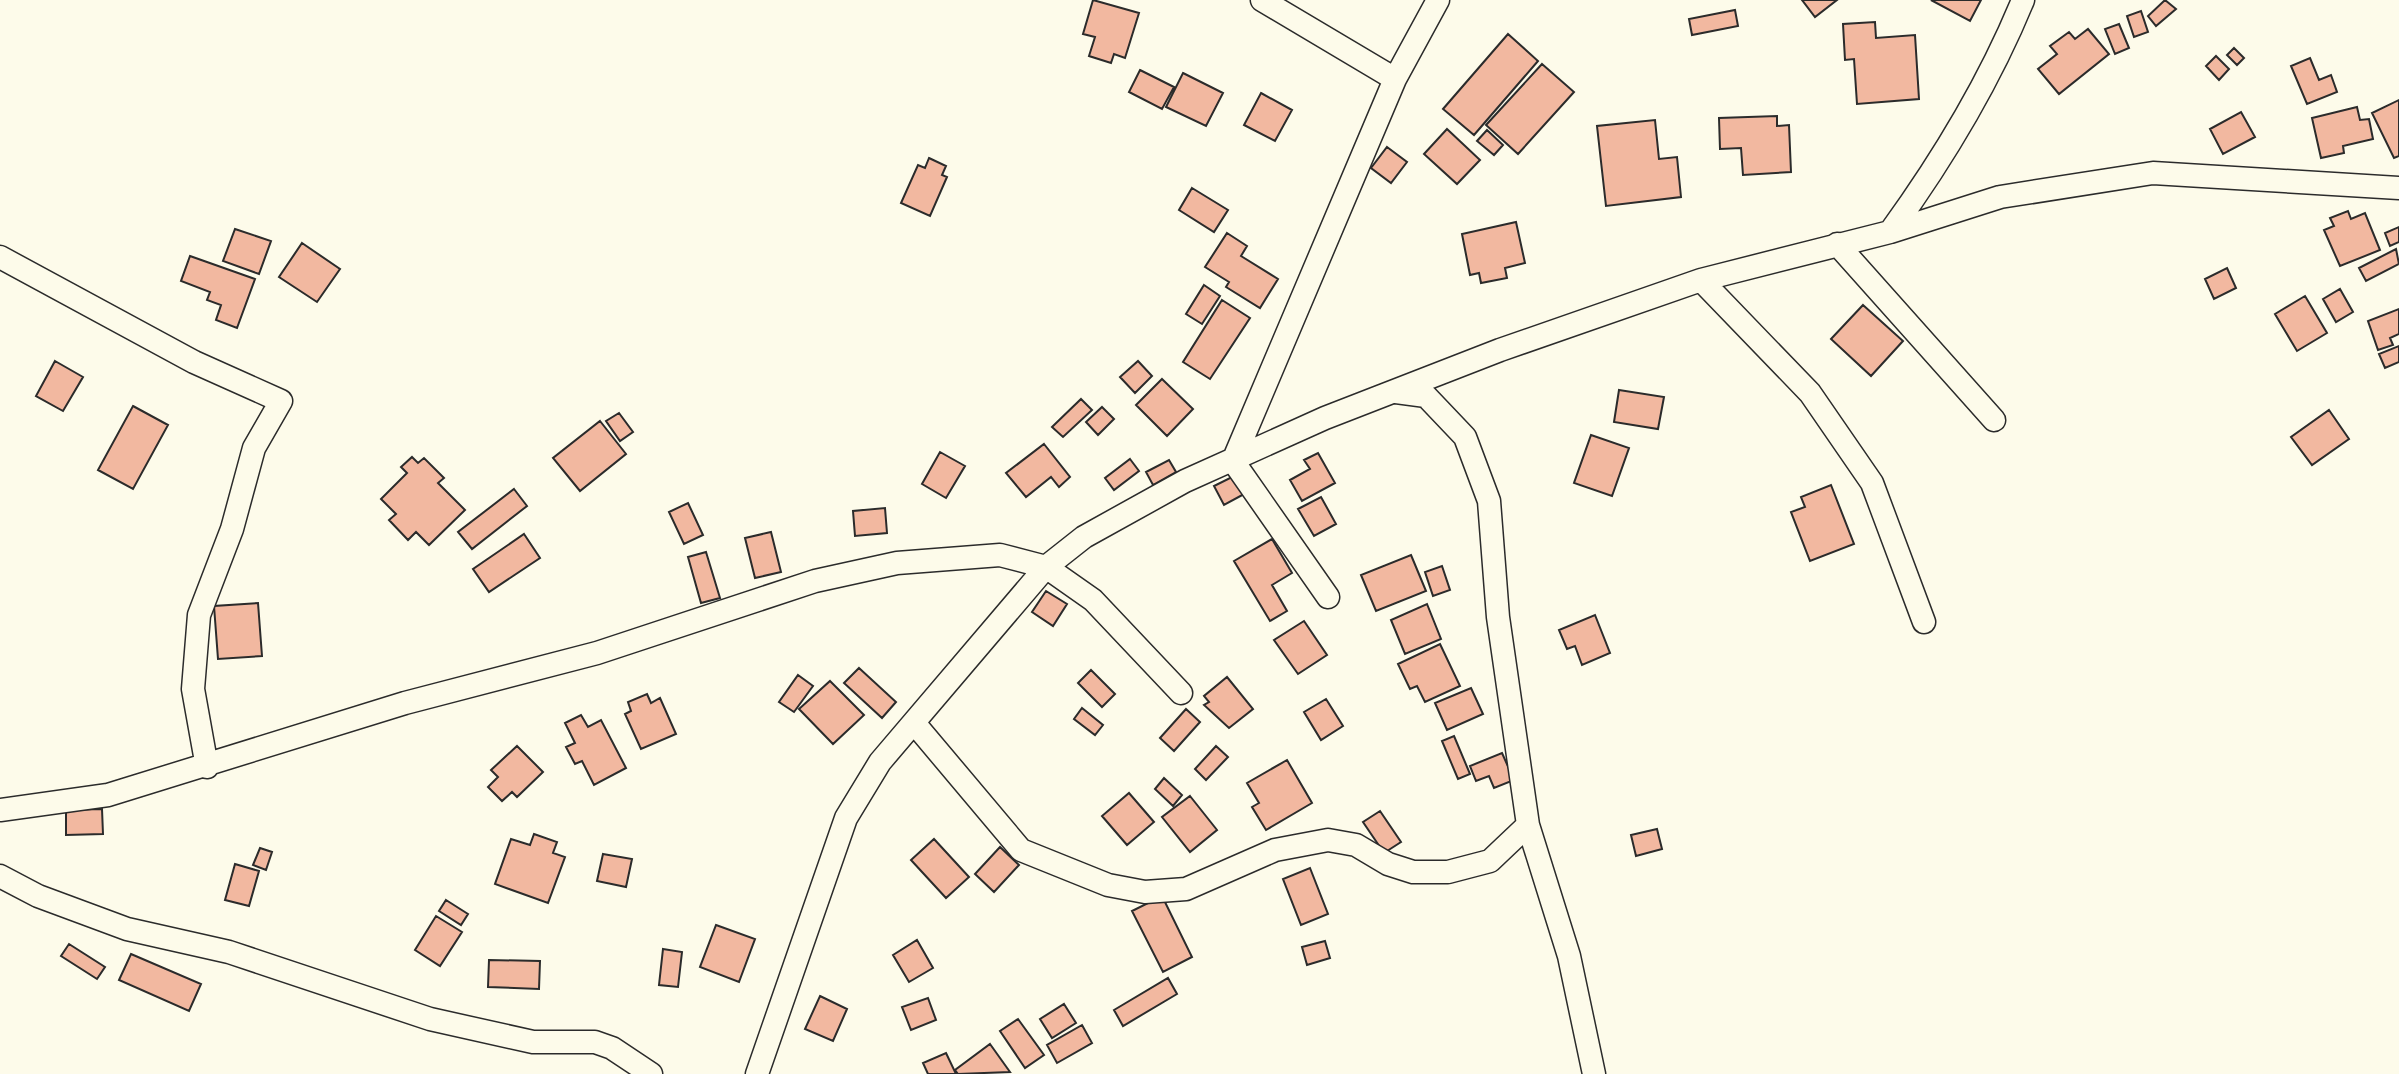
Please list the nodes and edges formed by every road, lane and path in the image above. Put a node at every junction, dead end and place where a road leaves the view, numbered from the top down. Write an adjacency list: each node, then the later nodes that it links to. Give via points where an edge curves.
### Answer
1 (1262, 0): 4 (street)
2 (1438, 0): 4 (street)
3 (2023, 0): 6 (street, via 2003,49 1941,161)
4 (1395, 79): 12 (street)
5 (2399, 188): 6 (street, via 2153,173 2000,197)
6 (1890, 232): 7 (street)
7 (1837, 244): 9 (street); 11 (street)
8 (0, 257): 18 (street, via 194,362 281,401 254,448 232,529 199,615 193,689)
9 (1701, 280): 10 (street); 15 (street, via 1810,393 1872,483)
10 (1395, 392): 12 (street); 20 (street, via 1426,396 1465,437 1489,501 1498,617)
11 (1994, 420)
12 (1233, 461): 13 (street, via 1084,537); 14 (street)
13 (1046, 567): 16 (street, via 1093,600); 17 (street); 18 (street, via 1000,555 897,563 815,581 597,653 405,703)
14 (1328, 597)
15 (1924, 622)
16 (1181, 693)
17 (915, 724): 20 (street, via 1021,850 1108,885 1145,892 1186,889 1275,850 1328,840 1356,845 1413,872 1448,872 1490,861); 23 (street, via 880,762 846,818)
18 (207, 767): 19 (street, via 108,795)
19 (0, 810)
20 (1528, 825): 24 (street, via 1569,956)
21 (0, 876): 22 (street, via 127,929 229,952 430,1019 533,1042 595,1042)
22 (651, 1074)
23 (757, 1074)
24 (1594, 1074)

